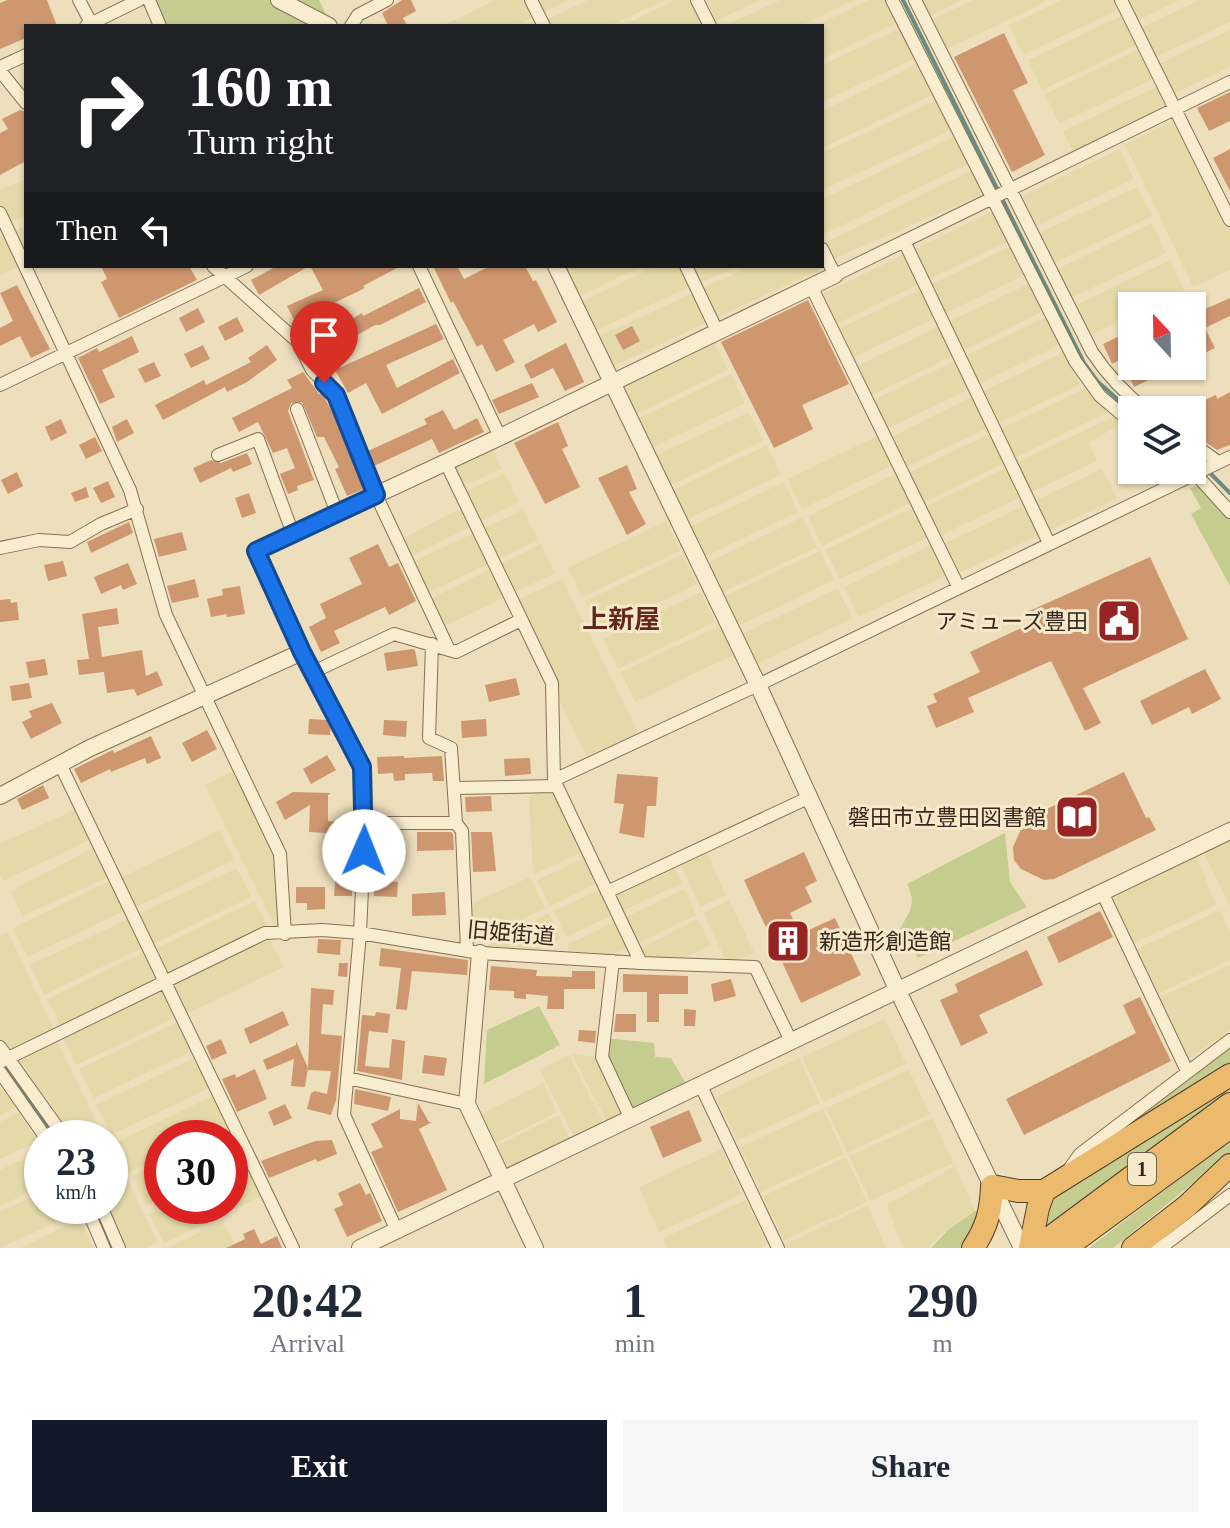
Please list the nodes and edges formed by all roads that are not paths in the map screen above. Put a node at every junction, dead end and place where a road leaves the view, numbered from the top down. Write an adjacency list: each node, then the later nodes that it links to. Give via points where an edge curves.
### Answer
1 (79, 0): 11 (street)
2 (139, 0): 12 (street)
3 (149, 0): 13 (street)
4 (279, 0): 14 (street)
5 (387, 0): 15 (street, via 358,15)
6 (531, 0): 16 (street)
7 (697, 0): 17 (street)
8 (892, 0): 24 (street)
9 (915, 0): 23 (street)
10 (1121, 0): 22 (street)
11 (89, 24)
12 (91, 24)
13 (159, 24)
14 (325, 24)
15 (352, 24)
16 (543, 24)
17 (709, 24)
18 (24, 56): 19 (street)
19 (0, 69): 21 (street)
20 (1230, 82): 22 (street)
21 (24, 100)
22 (1175, 107): 23 (street); 26 (street)
23 (1010, 188): 24 (street); 43 (street, via 1092,352)
24 (991, 200): 27 (street); 45 (street, via 1087,381)
25 (0, 213): 29 (street)
26 (1230, 220)
27 (904, 241): 36 (street); 58 (street)
28 (824, 253): 36 (street)
29 (24, 263)
30 (26, 268): 40 (street)
31 (215, 268): 37 (street)
32 (243, 268): 37 (street)
33 (420, 268): 46 (street)
34 (557, 268): 41 (street)
35 (687, 268): 39 (street)
36 (835, 275): 38 (street)
37 (225, 276): 40 (street); 53 (street, via 298,342 312,370 336,395)
38 (811, 286): 39 (street); 60 (street)
39 (717, 331): 41 (street)
40 (67, 353): 42 (street); 54 (street)
41 (611, 382): 46 (street); 66 (street)
42 (0, 385)
43 (1126, 396)
44 (297, 409): 56 (street)
45 (1118, 411)
46 (500, 437): 50 (street)
47 (1206, 450): 49 (street)
48 (218, 455): 57 (street, via 258,439)
49 (1224, 460)
50 (446, 463): 53 (street); 61 (street)
51 (1169, 484): 58 (street)
52 (1205, 484): 55 (street)
53 (376, 495): 56 (street); 63 (street)
54 (137, 509): 59 (street, via 70,542 39,540); 67 (street, via 166,615)
55 (1230, 512)
56 (337, 513): 57 (street)
57 (293, 534): 64 (street, via 256,551)
58 (1049, 543): 60 (street)
59 (0, 548)
60 (958, 586): 66 (street)
61 (521, 620): 63 (street, via 456,652); 69 (street, via 552,683)
62 (432, 644): 63 (street); 65 (street, via 394,634); 70 (street, via 429,738 451,748)
63 (449, 650)
64 (302, 652): 65 (street); 67 (street)
65 (313, 672): 73 (street, via 362,767)
66 (758, 685): 69 (street); 72 (street)
67 (204, 697): 68 (street); 79 (street, via 280,854)
68 (60, 764): 71 (street); 83 (street)
69 (556, 783): 70 (street); 76 (street)
70 (454, 788): 74 (street)
71 (0, 796)
72 (810, 797): 76 (street); 84 (street)
73 (365, 823): 74 (street); 78 (street)
74 (456, 823): 80 (street, via 462,831)
75 (1230, 831): 77 (street)
76 (607, 892): 82 (street)
77 (1102, 892): 84 (street); 89 (street)
78 (360, 933): 79 (street, 旧姫街道); 80 (street, 旧姫街道); 92 (street)
79 (285, 934): 83 (street, 旧姫街道, via 265,933)
80 (473, 952): 81 (street, 旧姫街道); 94 (street)
81 (613, 961): 82 (street, 旧姫街道); 96 (street, via 602,1057)
82 (641, 963): 86 (street, 旧姫街道, via 755,967)
83 (164, 981): 88 (street); 112 (street)
84 (897, 989): 86 (street); 103 (street)
85 (1230, 1040): 89 (street)
86 (791, 1041): 93 (street)
87 (0, 1047): 88 (street)
88 (4, 1060): 98 (street)
89 (1187, 1071): 101 (street, via 1080,1154)
90 (0, 1072): 97 (street)
91 (1230, 1075): 101 (highway)
92 (347, 1078): 94 (street); 108 (street, via 344,1115)
93 (700, 1084): 96 (street); 115 (street)
94 (467, 1104): 102 (street)
95 (1230, 1104): 109 (highway, 1)
96 (630, 1117): 102 (street)
97 (33, 1120)
98 (51, 1120)
99 (1230, 1127): 109 (highway, 1)
100 (1230, 1165): 121 (highway)
101 (1064, 1177): 104 (highway)
102 (502, 1179): 108 (street); 114 (street)
103 (992, 1186): 104 (highway); 116 (highway, via 986,1229); 119 (street)
104 (1044, 1191): 120 (highway)
105 (1230, 1195): 121 (street, via 1167,1243)
106 (94, 1224): 110 (street)
107 (109, 1224): 111 (street)
108 (397, 1231): 113 (street)
109 (1060, 1241): 120 (highway, 1)
110 (104, 1248)
111 (119, 1248)
112 (293, 1248)
113 (360, 1248)
114 (535, 1248)
115 (778, 1248)
116 (973, 1248)
117 (984, 1248): 118 (highway)
118 (991, 1248)
119 (1022, 1248)
120 (1033, 1248)
121 (1133, 1248)

